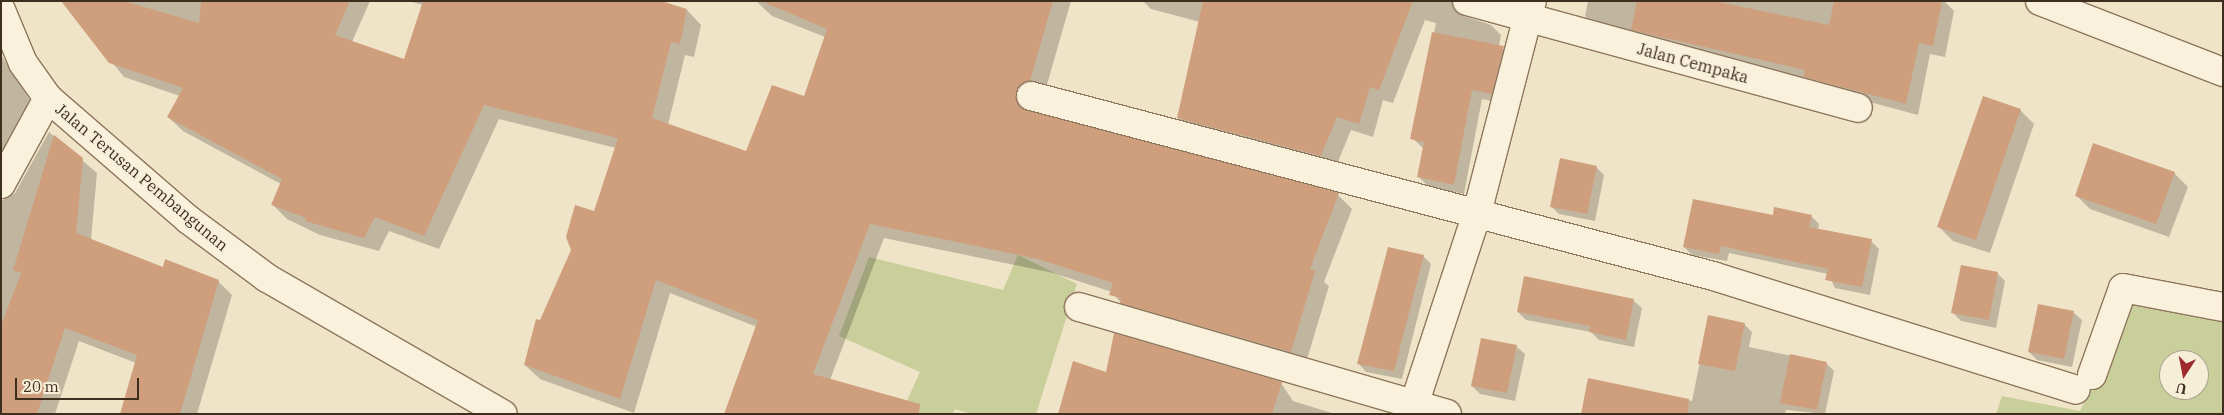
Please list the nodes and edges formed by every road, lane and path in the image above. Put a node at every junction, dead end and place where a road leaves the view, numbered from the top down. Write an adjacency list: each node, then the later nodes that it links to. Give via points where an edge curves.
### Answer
1 (1467, 1): 4 (street, Jalan Cempaka)
2 (2040, 1): 5 (street)
3 (1, 10): 7 (street, Jalan Terusan Pembangunan, via 23,63)
4 (1529, 10): 8 (street, Jalan Cempaka); 10 (street)
5 (2223, 72)
6 (1031, 96): 10 (street)
7 (48, 98): 9 (street); 14 (street, Jalan Terusan Pembangunan, via 189,220 267,278)
8 (1858, 108)
9 (1, 184)
10 (1477, 213): 12 (street, via 1713,276 2084,383 2123,288); 13 (street)
11 (1079, 307): 13 (street)
12 (2223, 307)
13 (1413, 409): 15 (street)
14 (503, 414)
15 (1447, 414)

